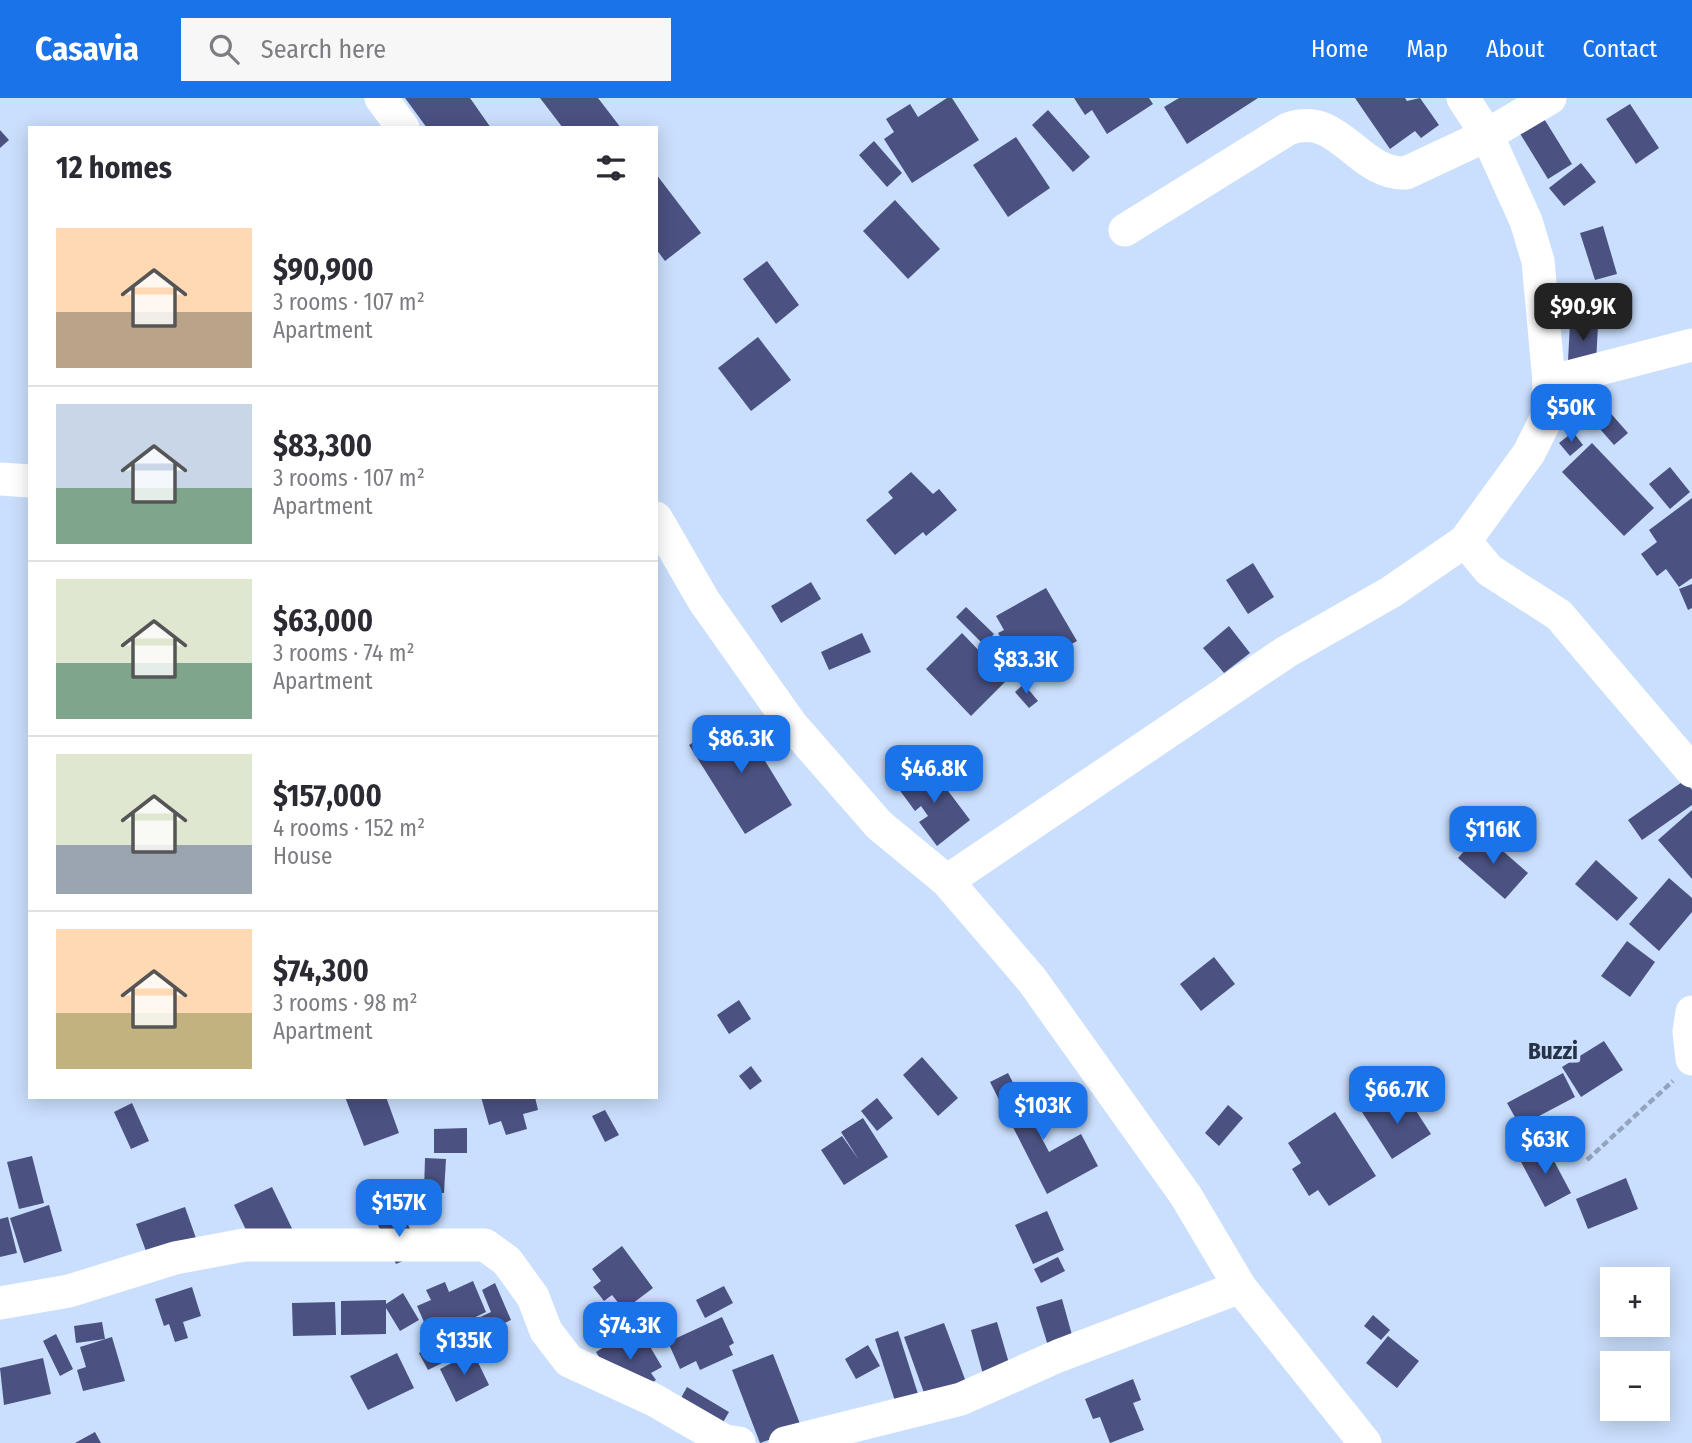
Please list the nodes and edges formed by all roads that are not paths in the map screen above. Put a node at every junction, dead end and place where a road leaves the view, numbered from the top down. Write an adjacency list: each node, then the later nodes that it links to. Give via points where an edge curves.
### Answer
1 (382, 98): 4 (street)
2 (1463, 98): 5 (street)
3 (1550, 98): 5 (street)
4 (402, 126)
5 (1487, 135): 6 (street, via 1406,173 1393,174 1321,126 1306,123 1288,129); 8 (street, via 1526,221 1538,261)
6 (1125, 230)
7 (1692, 345): 8 (street)
8 (1549, 382): 12 (street, via 1548,415 1529,453)
9 (0, 479): 10 (street)
10 (28, 481)
11 (658, 521): 14 (street, via 704,601 791,724 879,825)
12 (1465, 541): 13 (street, via 1489,570 1559,615); 14 (street, via 1391,592 1286,652)
13 (1692, 771)
14 (947, 881): 17 (street, via 1032,980 1186,1196)
15 (1692, 1012): 16 (street)
16 (1687, 1066)
17 (1240, 1287): 20 (street, via 1058,1356 961,1399); 21 (street)
18 (0, 1303): 19 (street, via 69,1291 175,1258 244,1245 485,1245 507,1261 533,1297 546,1331 569,1362 654,1400 725,1441)
19 (739, 1443)
20 (785, 1443)
21 (1365, 1443)

